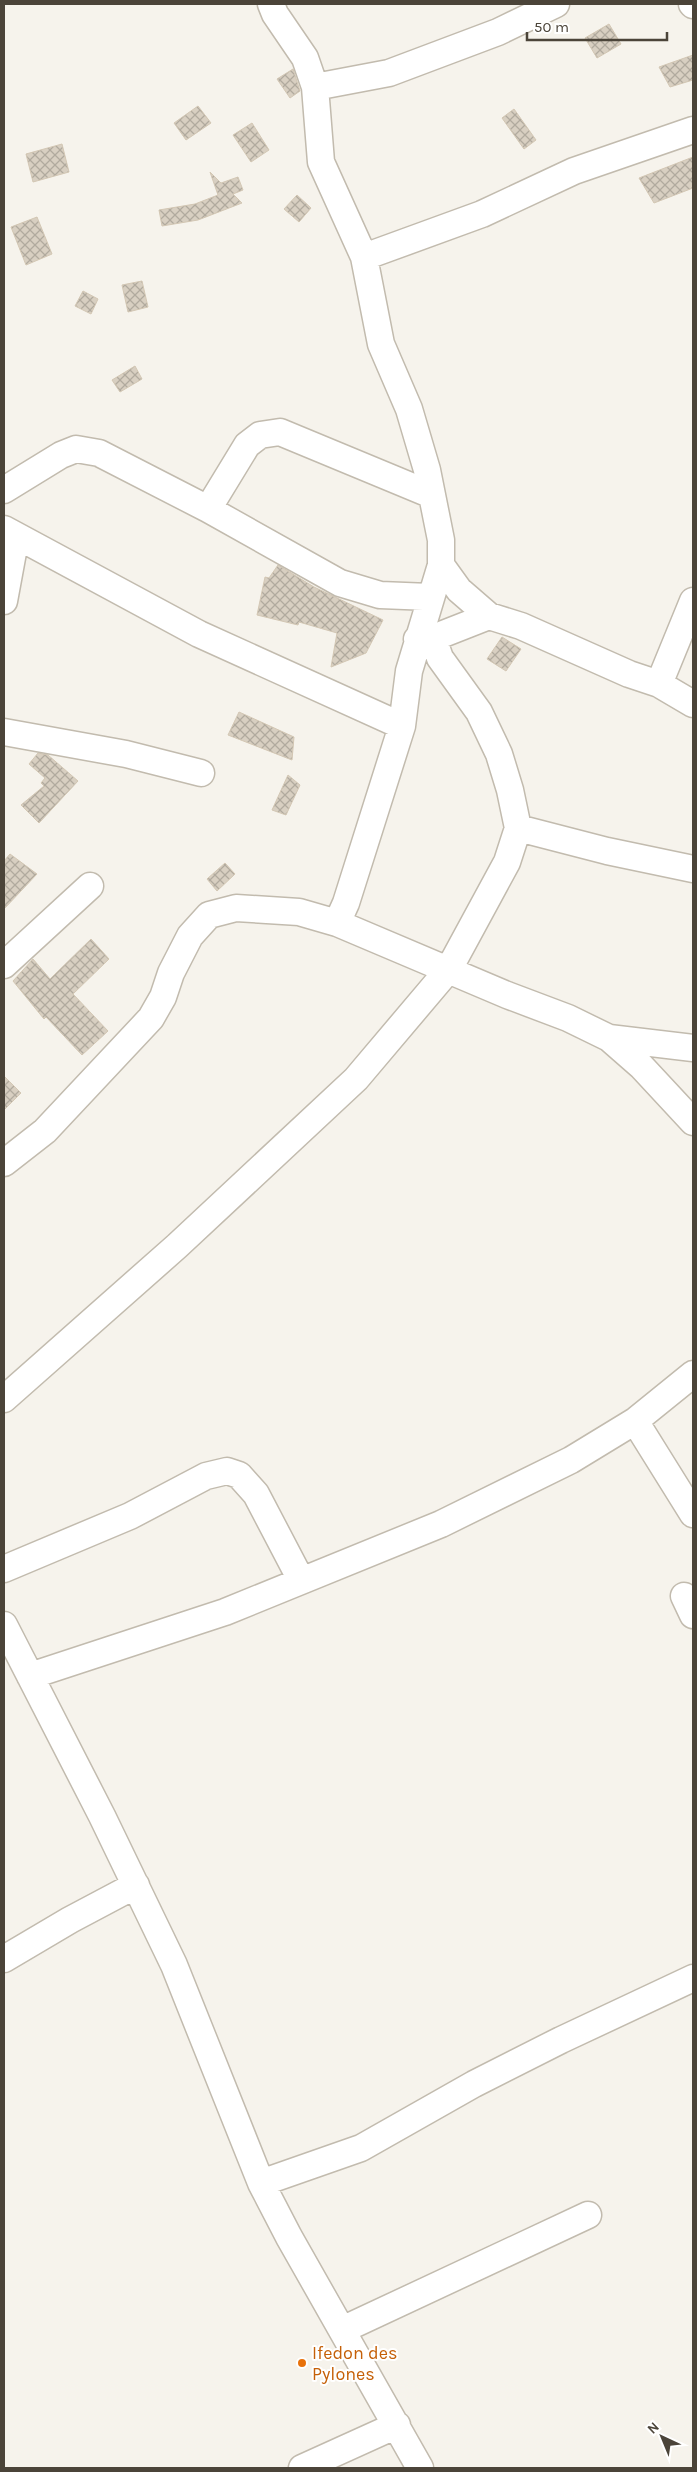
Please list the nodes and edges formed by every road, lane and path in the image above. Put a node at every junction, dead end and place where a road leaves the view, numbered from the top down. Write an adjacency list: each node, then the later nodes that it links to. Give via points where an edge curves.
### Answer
1 (271, 4): 3 (street, via 305,58)
2 (556, 4): 3 (street, via 498,32 389,73)
3 (315, 87): 5 (street, via 321,162)
4 (693, 130): 5 (street, via 574,171 482,214)
5 (364, 257): 7 (street, via 381,344 409,410)
6 (4, 490): 8 (street, via 76,449 98,453)
7 (432, 495): 8 (street, via 280,432 260,435 247,445); 10 (street, via 441,540)
8 (208, 509): 11 (street, via 340,583 380,595)
9 (10, 532): 13 (street); 18 (street, via 199,634)
10 (441, 565): 11 (street); 14 (street, via 458,590)
11 (430, 597): 15 (street)
12 (693, 600): 16 (street)
13 (4, 601)
14 (489, 616): 15 (street); 16 (street, via 521,626)
15 (425, 638): 18 (street, via 408,671); 21 (street, via 479,712 499,754)
16 (659, 684): 17 (street)
17 (693, 704)
18 (402, 726): 24 (street, via 346,903)
19 (4, 732): 20 (street, via 126,754)
20 (201, 774)
21 (518, 828): 22 (street); 26 (street, via 507,862)
22 (693, 869)
23 (90, 886): 25 (street)
24 (336, 923): 26 (street); 30 (street, via 299,912 236,908 209,915 190,936 151,1018 45,1130)
25 (4, 965)
26 (449, 969): 27 (street); 32 (street, via 356,1079 177,1246)
27 (610, 1038): 28 (street); 29 (street)
28 (693, 1048)
29 (693, 1122)
30 (4, 1163)
31 (693, 1374): 33 (street)
32 (4, 1400)
33 (635, 1420): 34 (street); 36 (street, via 571,1460 441,1524)
34 (693, 1514)
35 (4, 1569): 36 (street, via 121,1520 206,1476 227,1471 239,1475 256,1494)
36 (301, 1580): 38 (street, via 225,1612)
37 (7, 1637): 38 (street)
38 (30, 1676): 39 (street)
39 (136, 1886): 40 (street); 42 (street, via 174,1965)
40 (4, 1959)
41 (693, 1978): 42 (street, via 474,2084 361,2148)
42 (261, 2183): 44 (street)
43 (588, 2215): 44 (street)
44 (342, 2330): 45 (street)
45 (397, 2425): 46 (street); 47 (street)
46 (302, 2468)
47 (420, 2468)

